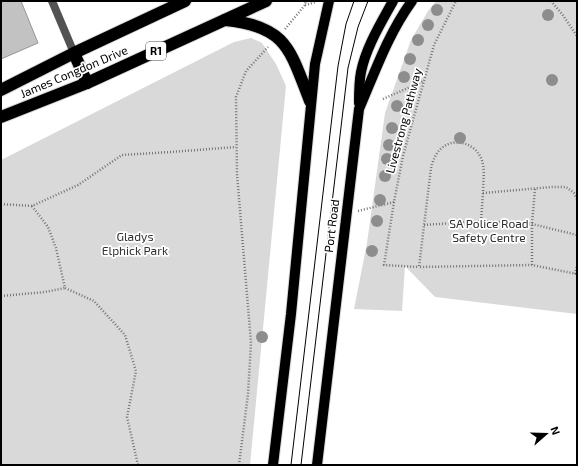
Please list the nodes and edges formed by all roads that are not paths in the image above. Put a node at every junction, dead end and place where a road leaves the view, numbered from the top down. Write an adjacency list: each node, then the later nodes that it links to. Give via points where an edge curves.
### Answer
1 (52, 1): 8 (street)
2 (185, 1): 8 (highway, James Congdon Drive)
3 (266, 1): 7 (highway, James Congdon Drive / R1)
4 (329, 1): 11 (main road)
5 (394, 1): 12 (main road, via 374,38 361,70)
6 (412, 1): 12 (main road, Port Road, via 390,36)
7 (225, 20): 9 (highway, James Congdon Drive / R1); 11 (highway, via 259,27 278,37 290,54)
8 (74, 53): 9 (highway); 10 (highway, James Congdon Drive)
9 (88, 83): 13 (highway, James Congdon Drive / R1)
10 (1, 90)
11 (310, 101): 14 (main road, via 290,314)
12 (358, 109): 15 (main road, Port Road)
13 (1, 118)
14 (272, 465)
15 (317, 465)

